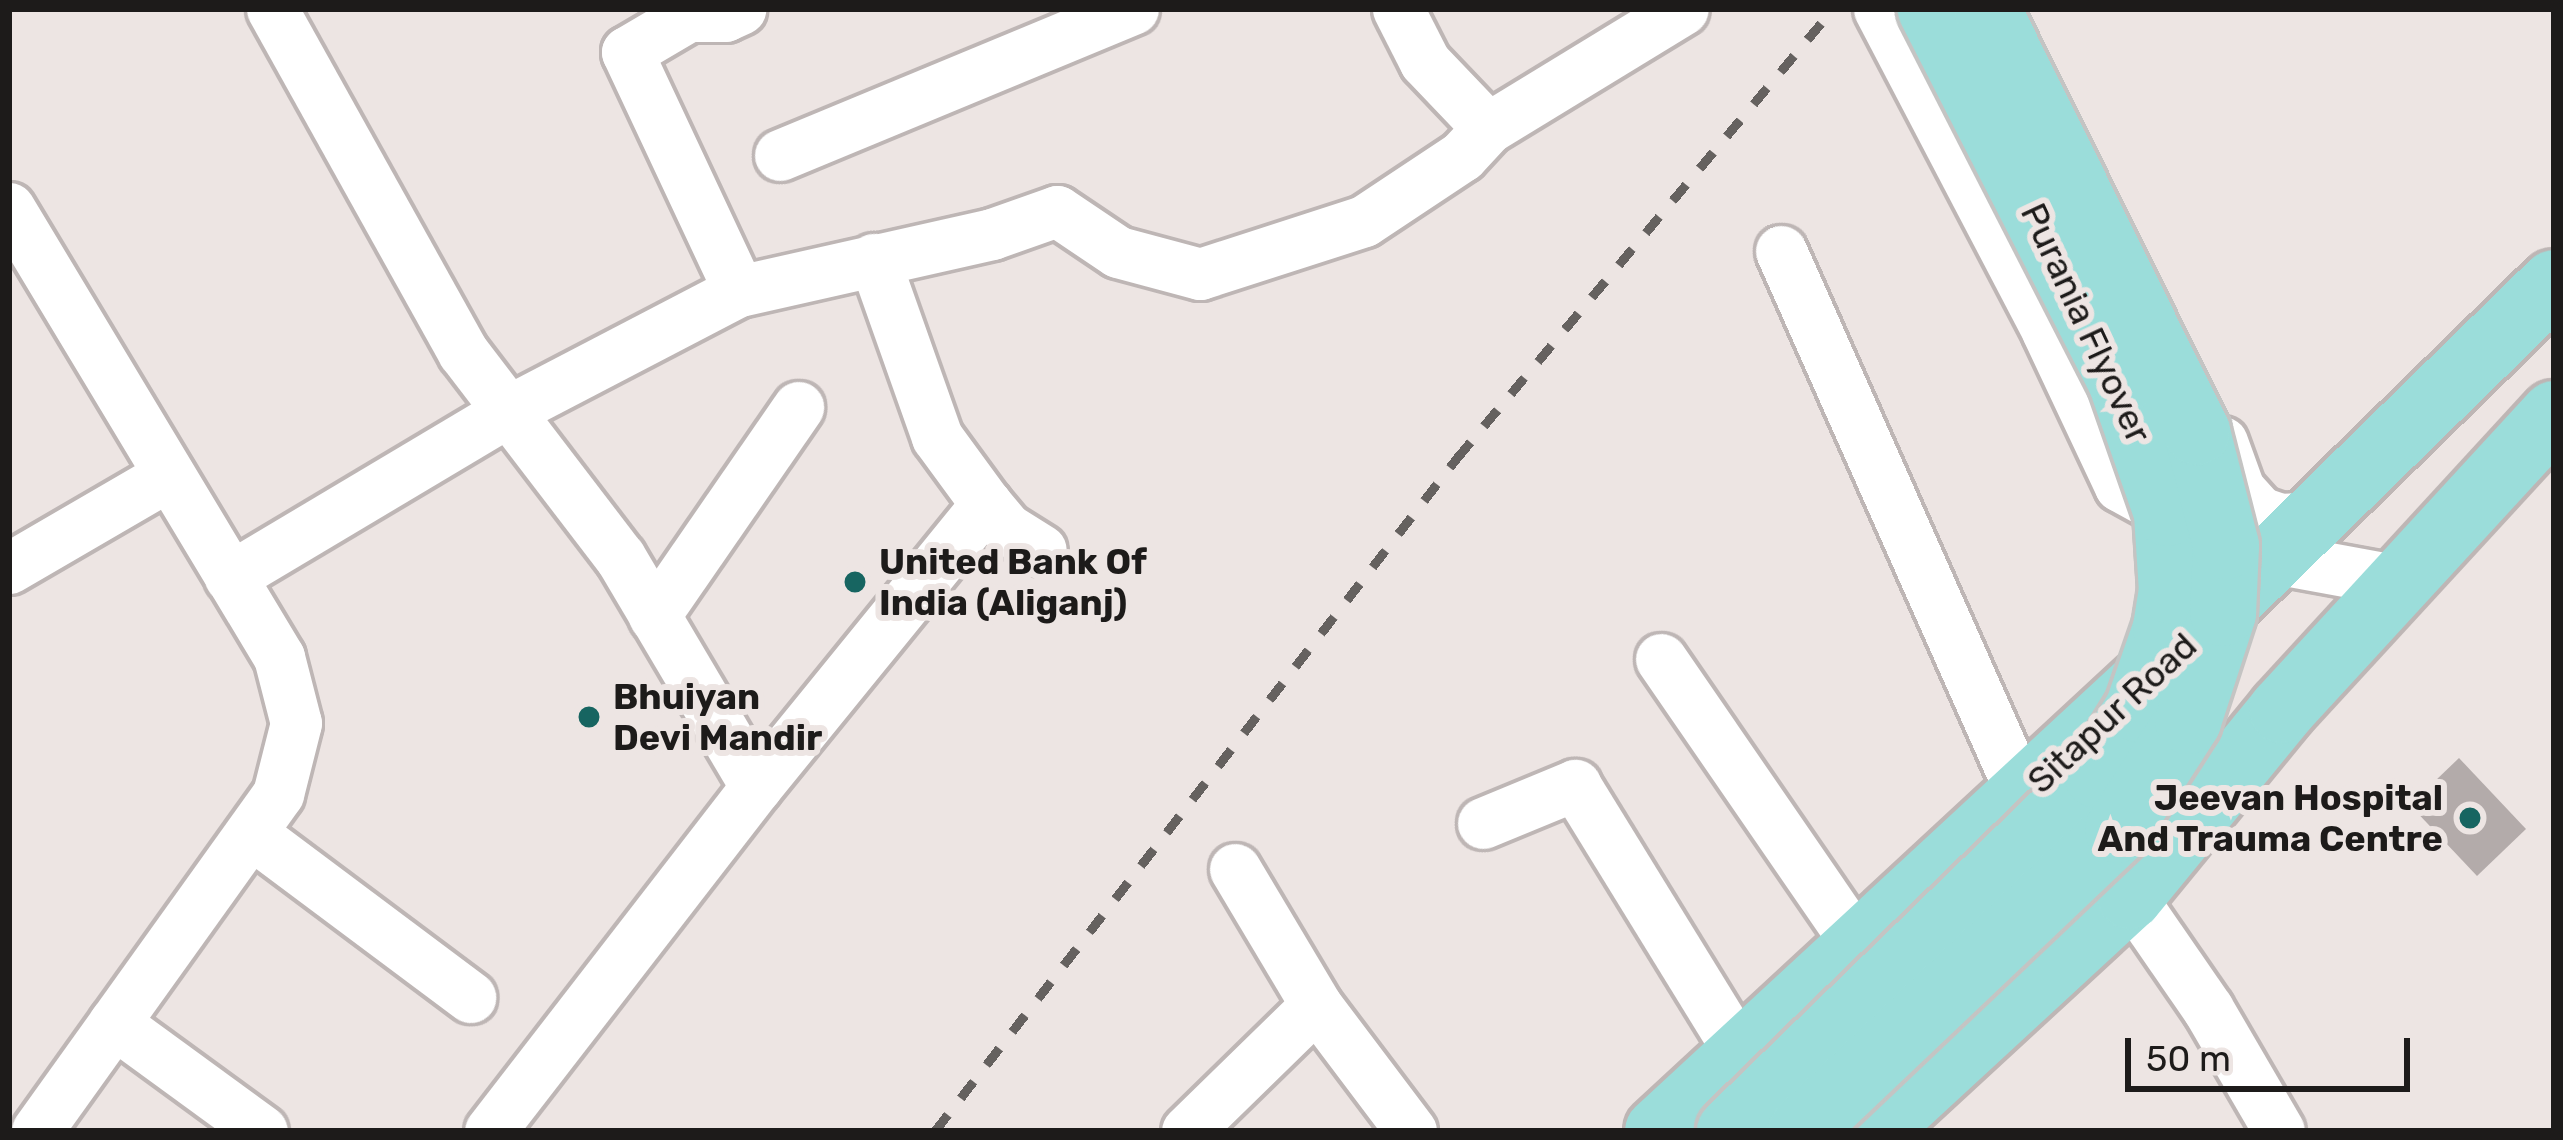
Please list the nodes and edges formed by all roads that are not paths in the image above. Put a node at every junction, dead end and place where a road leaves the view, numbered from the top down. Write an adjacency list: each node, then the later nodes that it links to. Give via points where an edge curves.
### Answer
1 (272, 9): 19 (street, via 463,352)
2 (740, 9): 10 (street)
3 (1133, 9): 12 (street)
4 (1398, 9): 11 (street, via 1425,62)
5 (1683, 9): 11 (street)
6 (1880, 9): 25 (street, via 2120,486 2243,553)
7 (1931, 9): 48 (main road, Purania Flyover, bridge, via 2121,381 2168,512 2166,628 2138,709 2098,775)
8 (1987, 9): 49 (main road, Purania Flyover, bridge, via 2197,432 2226,546 2223,613 2188,721 2117,830)
9 (2001, 9): 22 (street, via 2158,297 2245,497 2260,512 2291,519)
10 (686, 13): 17 (street, via 627,52)
11 (1488, 128): 15 (street, via 1462,156 1364,221 1200,274 1118,252 1057,211)
12 (780, 155)
13 (9, 208): 21 (street)
14 (1781, 250): 32 (street)
15 (874, 259): 17 (street); 23 (street, via 938,437)
16 (2554, 283): 22 (main road, Sitapur Road)
17 (740, 291): 19 (street)
18 (797, 406): 29 (street)
19 (508, 411): 27 (street); 29 (street, via 620,557)
20 (2554, 414): 28 (main road)
21 (169, 475): 26 (street); 27 (street)
22 (2335, 497): 25 (main road, Sitapur Road)
23 (986, 504): 24 (street); 31 (street)
24 (1040, 550)
25 (2275, 557): 28 (street); 32 (main road, Sitapur Road)
26 (9, 568)
27 (230, 577): 34 (street, via 279,657 296,723 278,794)
28 (2399, 580): 36 (main road)
29 (654, 616): 31 (street)
30 (1661, 659): 37 (street)
31 (755, 787): 44 (street)
32 (2023, 796): 37 (main road, Sitapur Road)
33 (1483, 823): 41 (street, via 1575,785)
34 (251, 833): 38 (street); 40 (street)
35 (1234, 868): 39 (street)
36 (2130, 896): 50 (main road); 51 (street)
37 (1857, 944): 41 (main road, Sitapur Road)
38 (470, 997)
39 (1316, 1005): 45 (street); 46 (street)
40 (114, 1023): 42 (street); 43 (street)
41 (1739, 1052): 47 (main road, Sitapur Road)
42 (37, 1131)
43 (262, 1131)
44 (490, 1131)
45 (1186, 1131)
46 (1411, 1131)
47 (1658, 1131)
48 (1730, 1131)
49 (1801, 1131)
50 (1875, 1131)
51 (2279, 1131)

